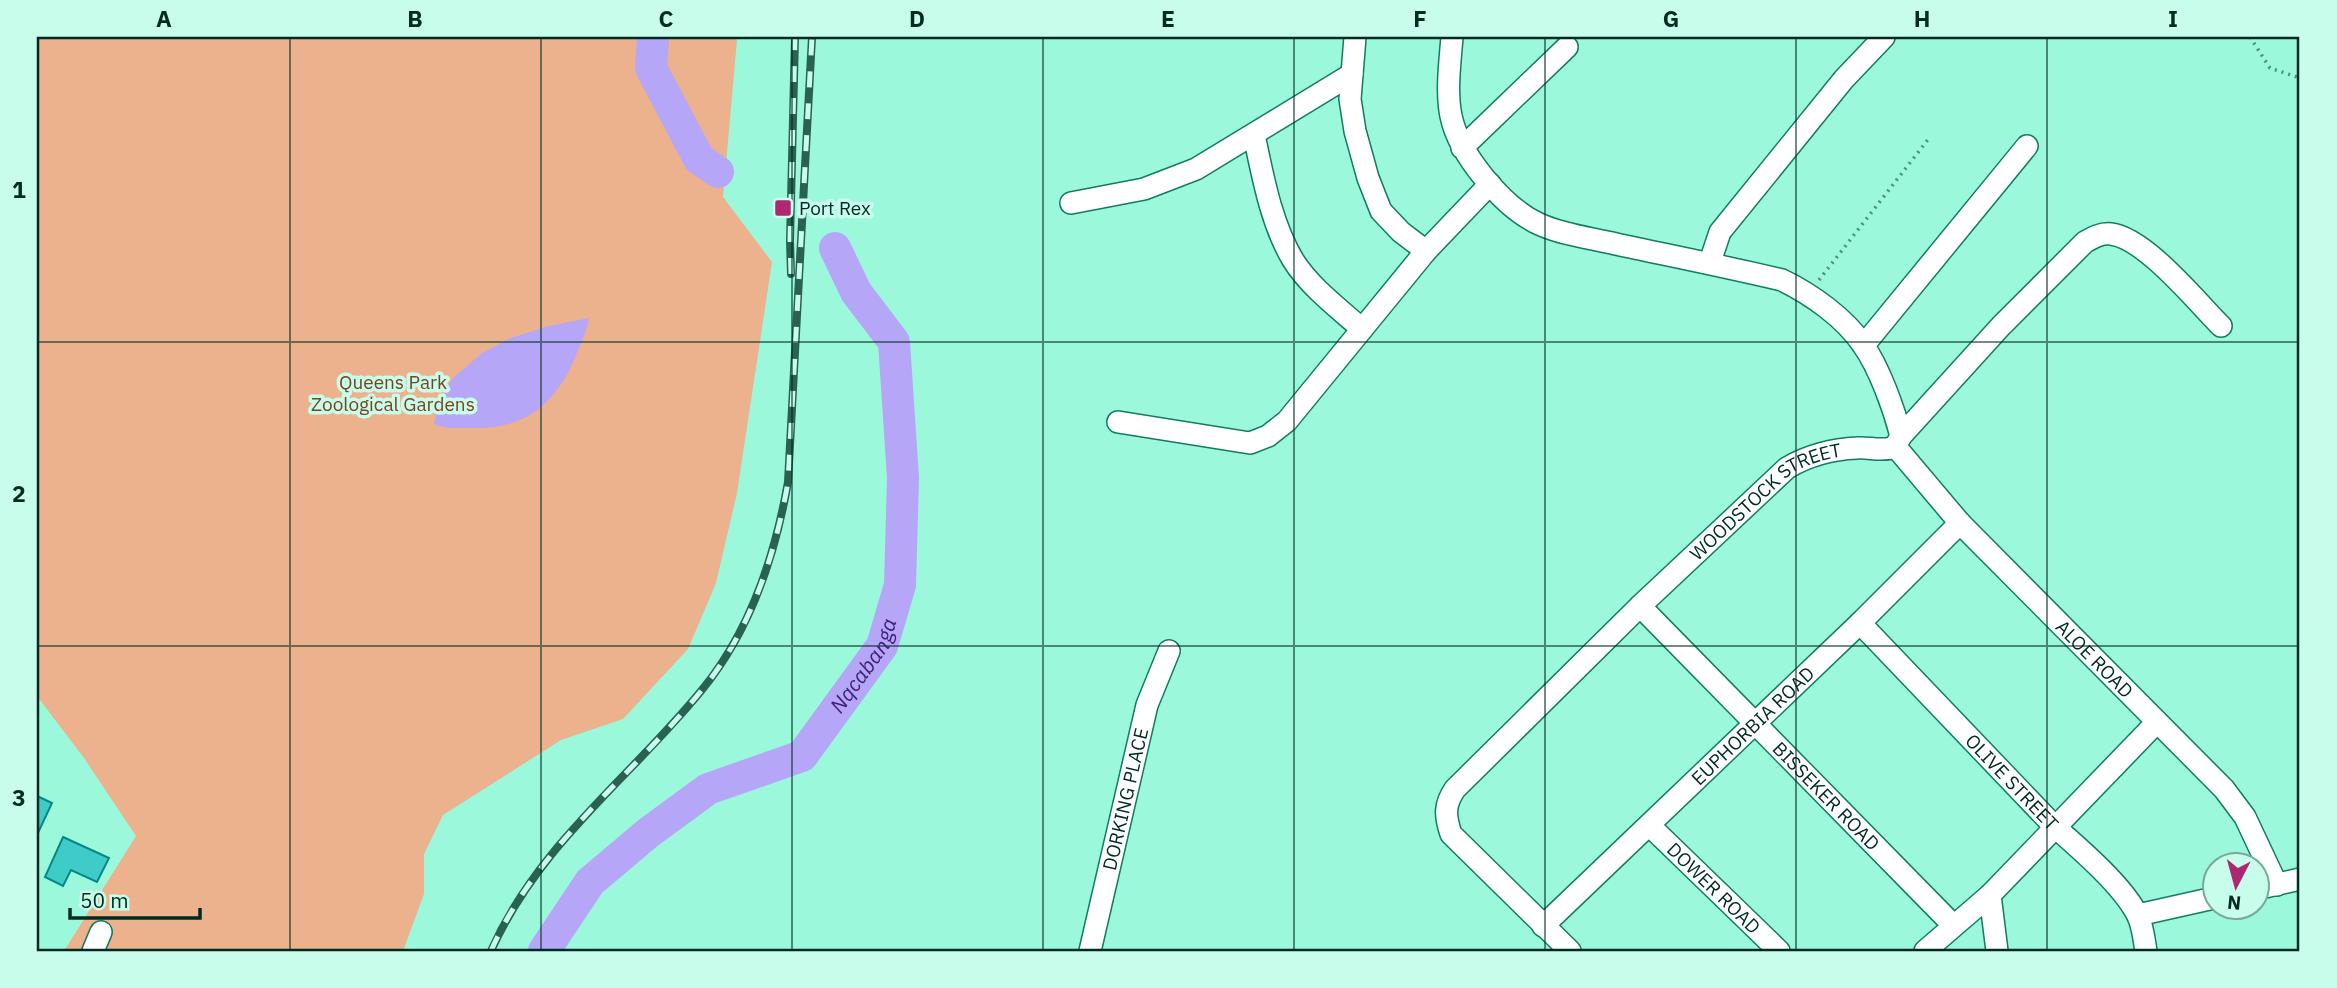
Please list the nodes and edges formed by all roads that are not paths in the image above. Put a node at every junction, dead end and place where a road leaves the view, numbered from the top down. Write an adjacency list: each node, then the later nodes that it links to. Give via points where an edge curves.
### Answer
1 (1355, 37): 5 (street)
2 (1452, 37): 8 (street, via 1451,117)
3 (1884, 37): 12 (street, via 1844,79 1720,232)
4 (1567, 47): 8 (street)
5 (1352, 74): 6 (street); 11 (street, via 1355,131 1381,211)
6 (1254, 135): 10 (street, via 1196,169 1144,189); 14 (street, via 1263,180 1293,260 1313,286)
7 (2027, 146): 15 (street)
8 (1462, 148): 9 (street)
9 (1490, 184): 11 (street); 12 (street, via 1541,225)
10 (1071, 204)
11 (1426, 251): 14 (street)
12 (1710, 262): 15 (street, via 1782,280 1807,295)
13 (2221, 326): 17 (street, via 2142,247 2109,233 2099,234 2085,242 2001,326)
14 (1362, 329): 16 (street, via 1287,421 1250,443)
15 (1864, 345): 17 (street, via 1892,406)
16 (1118, 422)
17 (1898, 441): 18 (street, ALOE ROAD); 19 (street, WOODSTOCK STREET, via 1889,449 1828,452 1787,467)
18 (1960, 523): 20 (street, EUPHORBIA ROAD); 22 (street, ALOE ROAD)
19 (1640, 606): 23 (street, BISSEKER ROAD); 33 (street, WOODSTOCK STREET, via 1446,802 1451,834)
20 (1860, 623): 23 (street, EUPHORBIA ROAD); 25 (street, OLIVE STREET)
21 (1168, 650): 34 (street, DORKING PLACE, via 1140,730)
22 (2157, 722): 25 (street); 26 (street, ALOE ROAD, via 2224,789 2245,817)
23 (1756, 723): 24 (street, EUPHORBIA ROAD); 32 (street, BISSEKER ROAD)
24 (1650, 826): 33 (street, EUPHORBIA ROAD); 36 (street, DOWER ROAD)
25 (2055, 827): 29 (street); 31 (street, OLIVE STREET)
26 (2256, 852)
27 (2300, 879): 28 (street)
28 (2270, 886)
29 (1990, 895): 32 (street); 38 (street)
30 (2200, 901): 31 (street)
31 (2138, 915): 39 (street, OLIVE STREET)
32 (1953, 925): 37 (street)
33 (1543, 926): 35 (street)
34 (1090, 951)
35 (1570, 951)
36 (1779, 951)
37 (1925, 951)
38 (1997, 951)
39 (2146, 951)

